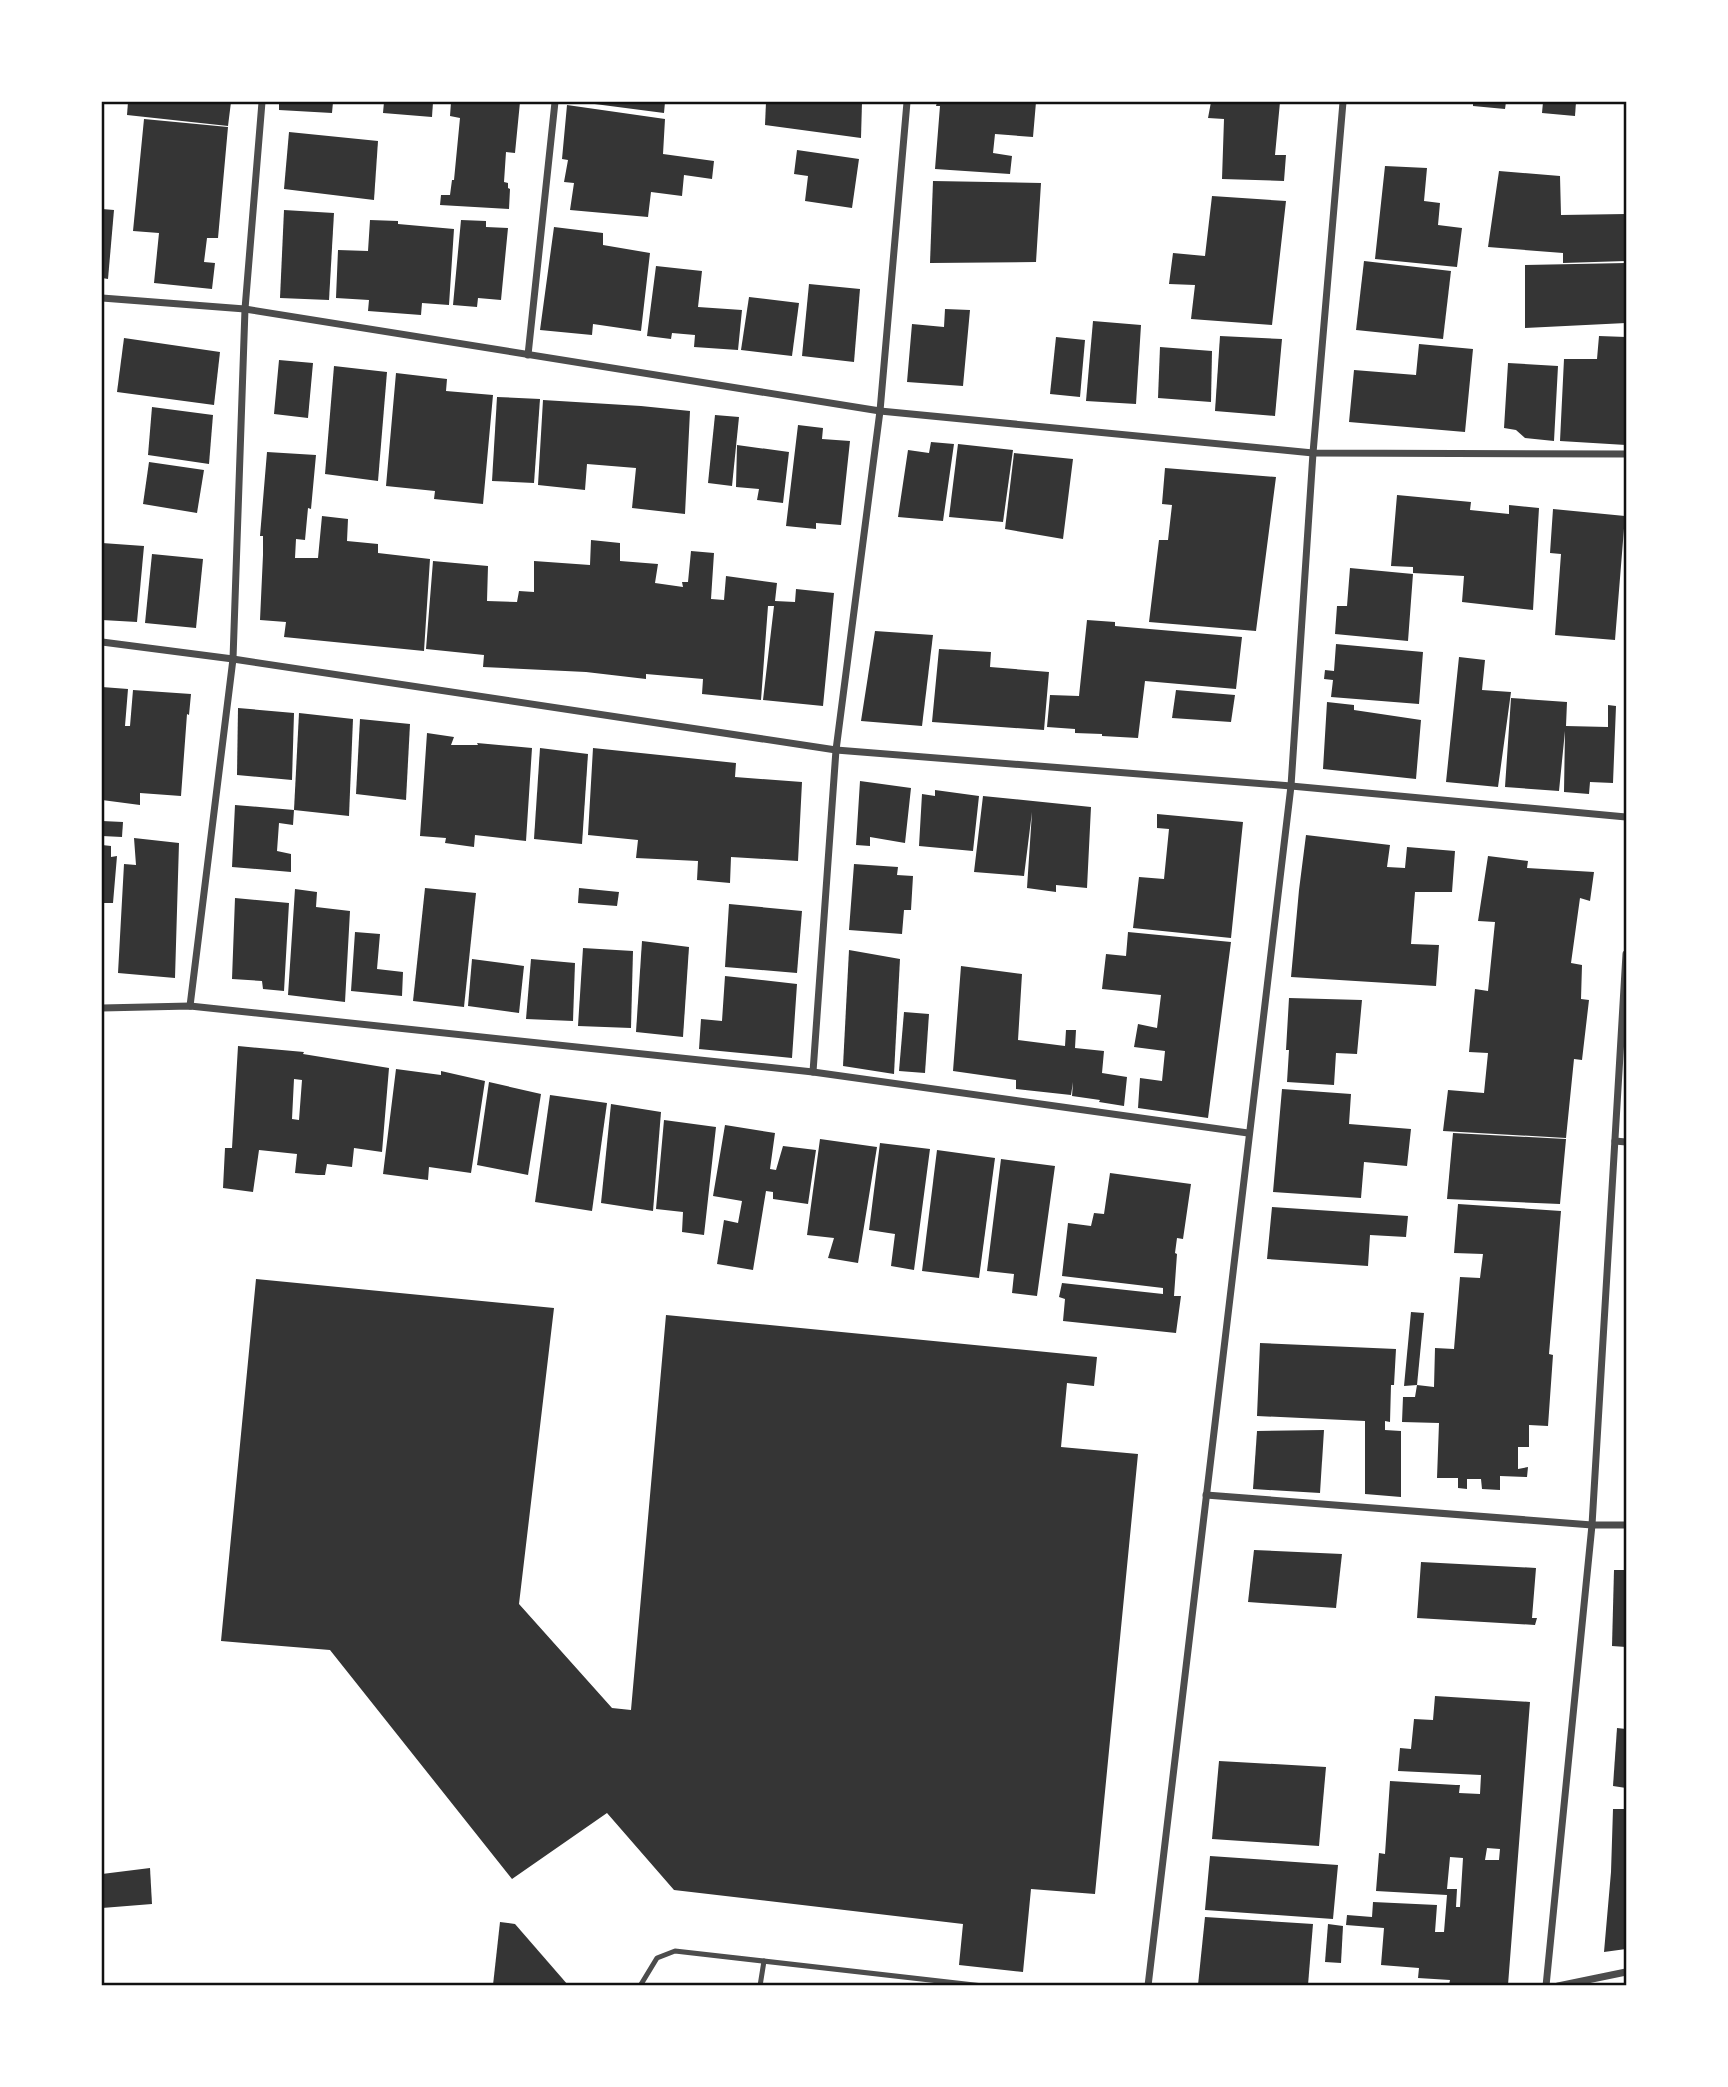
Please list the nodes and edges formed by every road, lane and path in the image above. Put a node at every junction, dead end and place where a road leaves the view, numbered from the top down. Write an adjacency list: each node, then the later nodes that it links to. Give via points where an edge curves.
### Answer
1 (262, 102): 6 (street)
2 (555, 102): 7 (street)
3 (907, 102): 8 (street)
4 (1343, 102): 9 (street)
5 (102, 298): 6 (street)
6 (245, 309): 7 (street); 12 (street)
7 (528, 355): 8 (street)
8 (880, 411): 9 (street); 13 (street)
9 (1313, 453): 10 (street); 14 (street)
10 (1626, 454)
11 (102, 642): 12 (street)
12 (233, 659): 13 (street); 17 (street)
13 (836, 750): 14 (street); 19 (street)
14 (1291, 786): 15 (street); 20 (street)
15 (1626, 817)
16 (1626, 954): 21 (street)
17 (190, 1006): 18 (street); 19 (street)
18 (102, 1008)
19 (813, 1072): 20 (street)
20 (1248, 1133): 23 (street)
21 (1615, 1141): 22 (street); 24 (street)
22 (1626, 1142)
23 (1206, 1495): 24 (street); 33 (street)
24 (1592, 1525): 25 (street); 34 (street)
25 (1626, 1525)
26 (764, 1961): 28 (lane); 29 (lane, via 675,1951 657,1958); 30 (lane)
27 (1626, 1972): 35 (street)
28 (893, 1975): 31 (lane); 32 (lane)
29 (640, 1986)
30 (760, 1986)
31 (891, 1986)
32 (983, 1986)
33 (1148, 1986)
34 (1546, 1986)
35 (1558, 1986)

